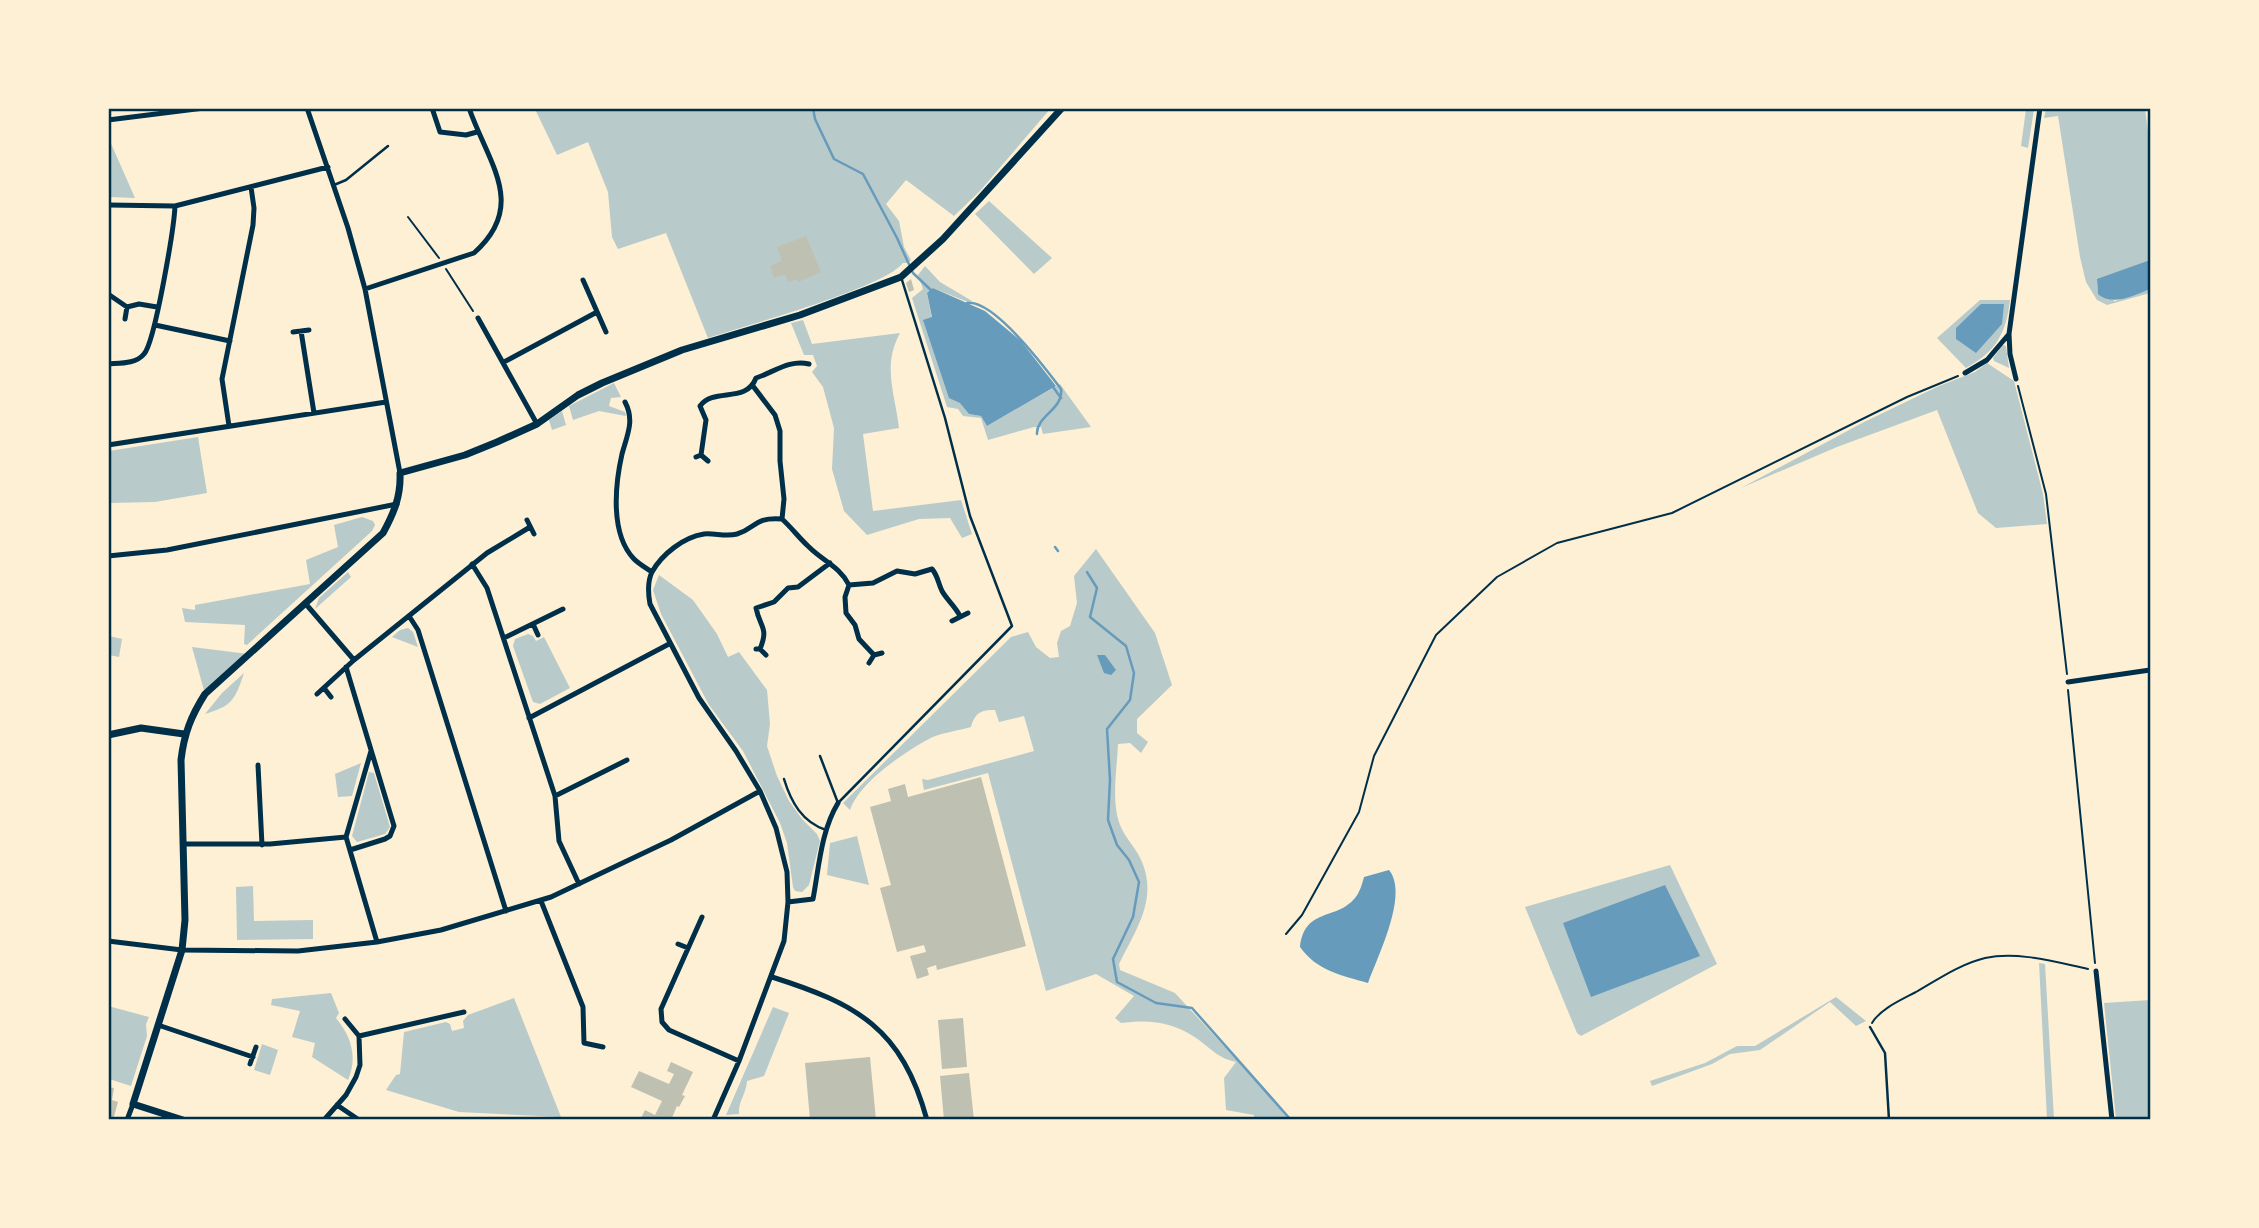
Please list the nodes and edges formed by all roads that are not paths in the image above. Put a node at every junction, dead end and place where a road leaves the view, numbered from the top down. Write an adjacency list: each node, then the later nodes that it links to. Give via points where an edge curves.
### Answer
1 (204, 108): 7 (street)
2 (307, 108): 11 (street)
3 (432, 108): 9 (street, via 440,132)
4 (469, 108): 9 (street)
5 (1062, 108): 16 (street)
6 (2040, 108): 30 (street)
7 (182, 110): 8 (street)
8 (108, 120)
9 (477, 132): 18 (street, via 503,197 497,226 487,241 474,253)
10 (388, 146): 12 (lane)
11 (328, 167): 12 (street); 13 (street)
12 (334, 185): 18 (street)
13 (251, 187): 15 (street); 31 (street, via 253,225)
14 (108, 205): 15 (street)
15 (175, 206): 21 (street)
16 (903, 277): 41 (street, via 627,372 578,396); 89 (lane, via 970,516 1012,626)
17 (583, 280): 22 (street)
18 (365, 289): 38 (street)
19 (108, 294): 20 (street)
20 (127, 307): 21 (street); 24 (street)
21 (157, 307): 25 (street)
22 (597, 312): 29 (street); 32 (street)
23 (478, 318): 32 (street)
24 (125, 319)
25 (155, 325): 31 (street); 33 (street, via 144,355)
26 (309, 330): 27 (street)
27 (301, 331): 28 (street); 40 (street)
28 (293, 332)
29 (606, 332)
30 (2008, 334): 35 (street, via 1987,360); 36 (street)
31 (229, 341): 42 (street, via 222,379)
32 (504, 362): 41 (street)
33 (108, 363)
34 (809, 363): 37 (street, via 785,365 756,379)
35 (1965, 373)
36 (2016, 379)
37 (753, 386): 44 (street, via 742,393 712,396 700,406 706,420 698,456); 47 (street, via 775,415 780,430)
38 (386, 402): 40 (street); 45 (street)
39 (625, 402): 54 (street, via 632,417 619,469 617,511 622,538 633,558)
40 (314, 413): 42 (street)
41 (537, 424): 45 (street, via 464,455)
42 (229, 426): 43 (street)
43 (108, 445)
44 (708, 461)
45 (400, 473): 46 (street)
46 (397, 504): 51 (street, via 167,550); 56 (street, via 383,533)
47 (782, 519): 52 (street); 54 (street, via 758,521 738,534 690,537)
48 (527, 520): 49 (street)
49 (530, 527): 50 (street); 53 (street)
50 (534, 534)
51 (108, 556)
52 (830, 563): 55 (street); 58 (street, via 774,602)
53 (472, 565): 61 (street); 66 (street, via 487,588)
54 (652, 572): 67 (street, via 650,604)
55 (849, 584): 62 (street, via 873,583 897,571 915,574 932,569); 70 (street, via 846,613 859,639)
56 (305, 603): 71 (street); 80 (street, via 205,694)
57 (748, 607): 58 (street)
58 (756, 608): 69 (street, via 765,627 758,649)
59 (563, 609): 64 (street)
60 (968, 613): 62 (street)
61 (409, 616): 71 (street); 98 (street, via 418,630)
62 (960, 616): 63 (street)
63 (952, 621)
64 (533, 624): 65 (street); 66 (street)
65 (538, 635)
66 (504, 638): 79 (street)
67 (669, 644): 79 (street); 87 (street)
68 (882, 653): 70 (street)
69 (766, 655)
70 (874, 655): 72 (street)
71 (354, 660): 73 (street)
72 (869, 663)
73 (346, 667): 76 (street); 82 (street)
74 (2151, 670): 75 (street)
75 (2068, 682)
76 (324, 688): 77 (street); 78 (street)
77 (317, 694)
78 (331, 697)
79 (529, 718): 88 (street)
80 (184, 734): 81 (street, via 141,728); 92 (street)
81 (108, 735)
82 (371, 751): 91 (street); 94 (street, via 394,827 385,839)
83 (820, 756): 89 (lane)
84 (627, 760): 88 (street)
85 (258, 765): 93 (street)
86 (783, 779): 90 (lane, via 800,813)
87 (760, 791): 95 (street, via 671,841); 97 (street, via 782,848)
88 (555, 796): 95 (street, via 557,835)
89 (838, 803): 90 (street)
90 (826, 831): 97 (street, via 813,899)
91 (346, 837): 93 (street); 94 (street)
92 (183, 844): 93 (street); 104 (street)
93 (262, 845)
94 (350, 850): 101 (street)
95 (579, 884): 96 (street)
96 (541, 901): 98 (street); 115 (street, via 583,1007 584,1043)
97 (788, 902): 106 (street, via 784,941)
98 (506, 911): 101 (street)
99 (702, 917): 103 (street)
100 (108, 941): 104 (street)
101 (377, 942): 104 (street, via 298,951)
102 (678, 944): 103 (street)
103 (688, 948): 116 (street, via 661,1009 662,1022 669,1030)
104 (182, 950): 111 (street)
105 (2096, 971): 126 (street)
106 (772, 978): 116 (street); 124 (street, via 839,1001 880,1030 911,1075)
107 (464, 1012): 108 (street)
108 (455, 1014): 110 (street); 113 (street)
109 (345, 1019): 113 (street)
110 (457, 1023)
111 (158, 1025): 114 (street, via 252,1060); 117 (street)
112 (1870, 1027): 125 (lane, via 1885,1053)
113 (359, 1036): 118 (street, via 356,1077)
114 (256, 1047)
115 (603, 1047)
116 (740, 1061): 123 (street)
117 (133, 1104): 119 (street); 120 (street)
118 (337, 1105): 121 (street); 122 (street)
119 (127, 1119)
120 (183, 1119)
121 (324, 1119)
122 (359, 1119)
123 (713, 1119)
124 (926, 1119)
125 (1889, 1119)
126 (2112, 1119)

